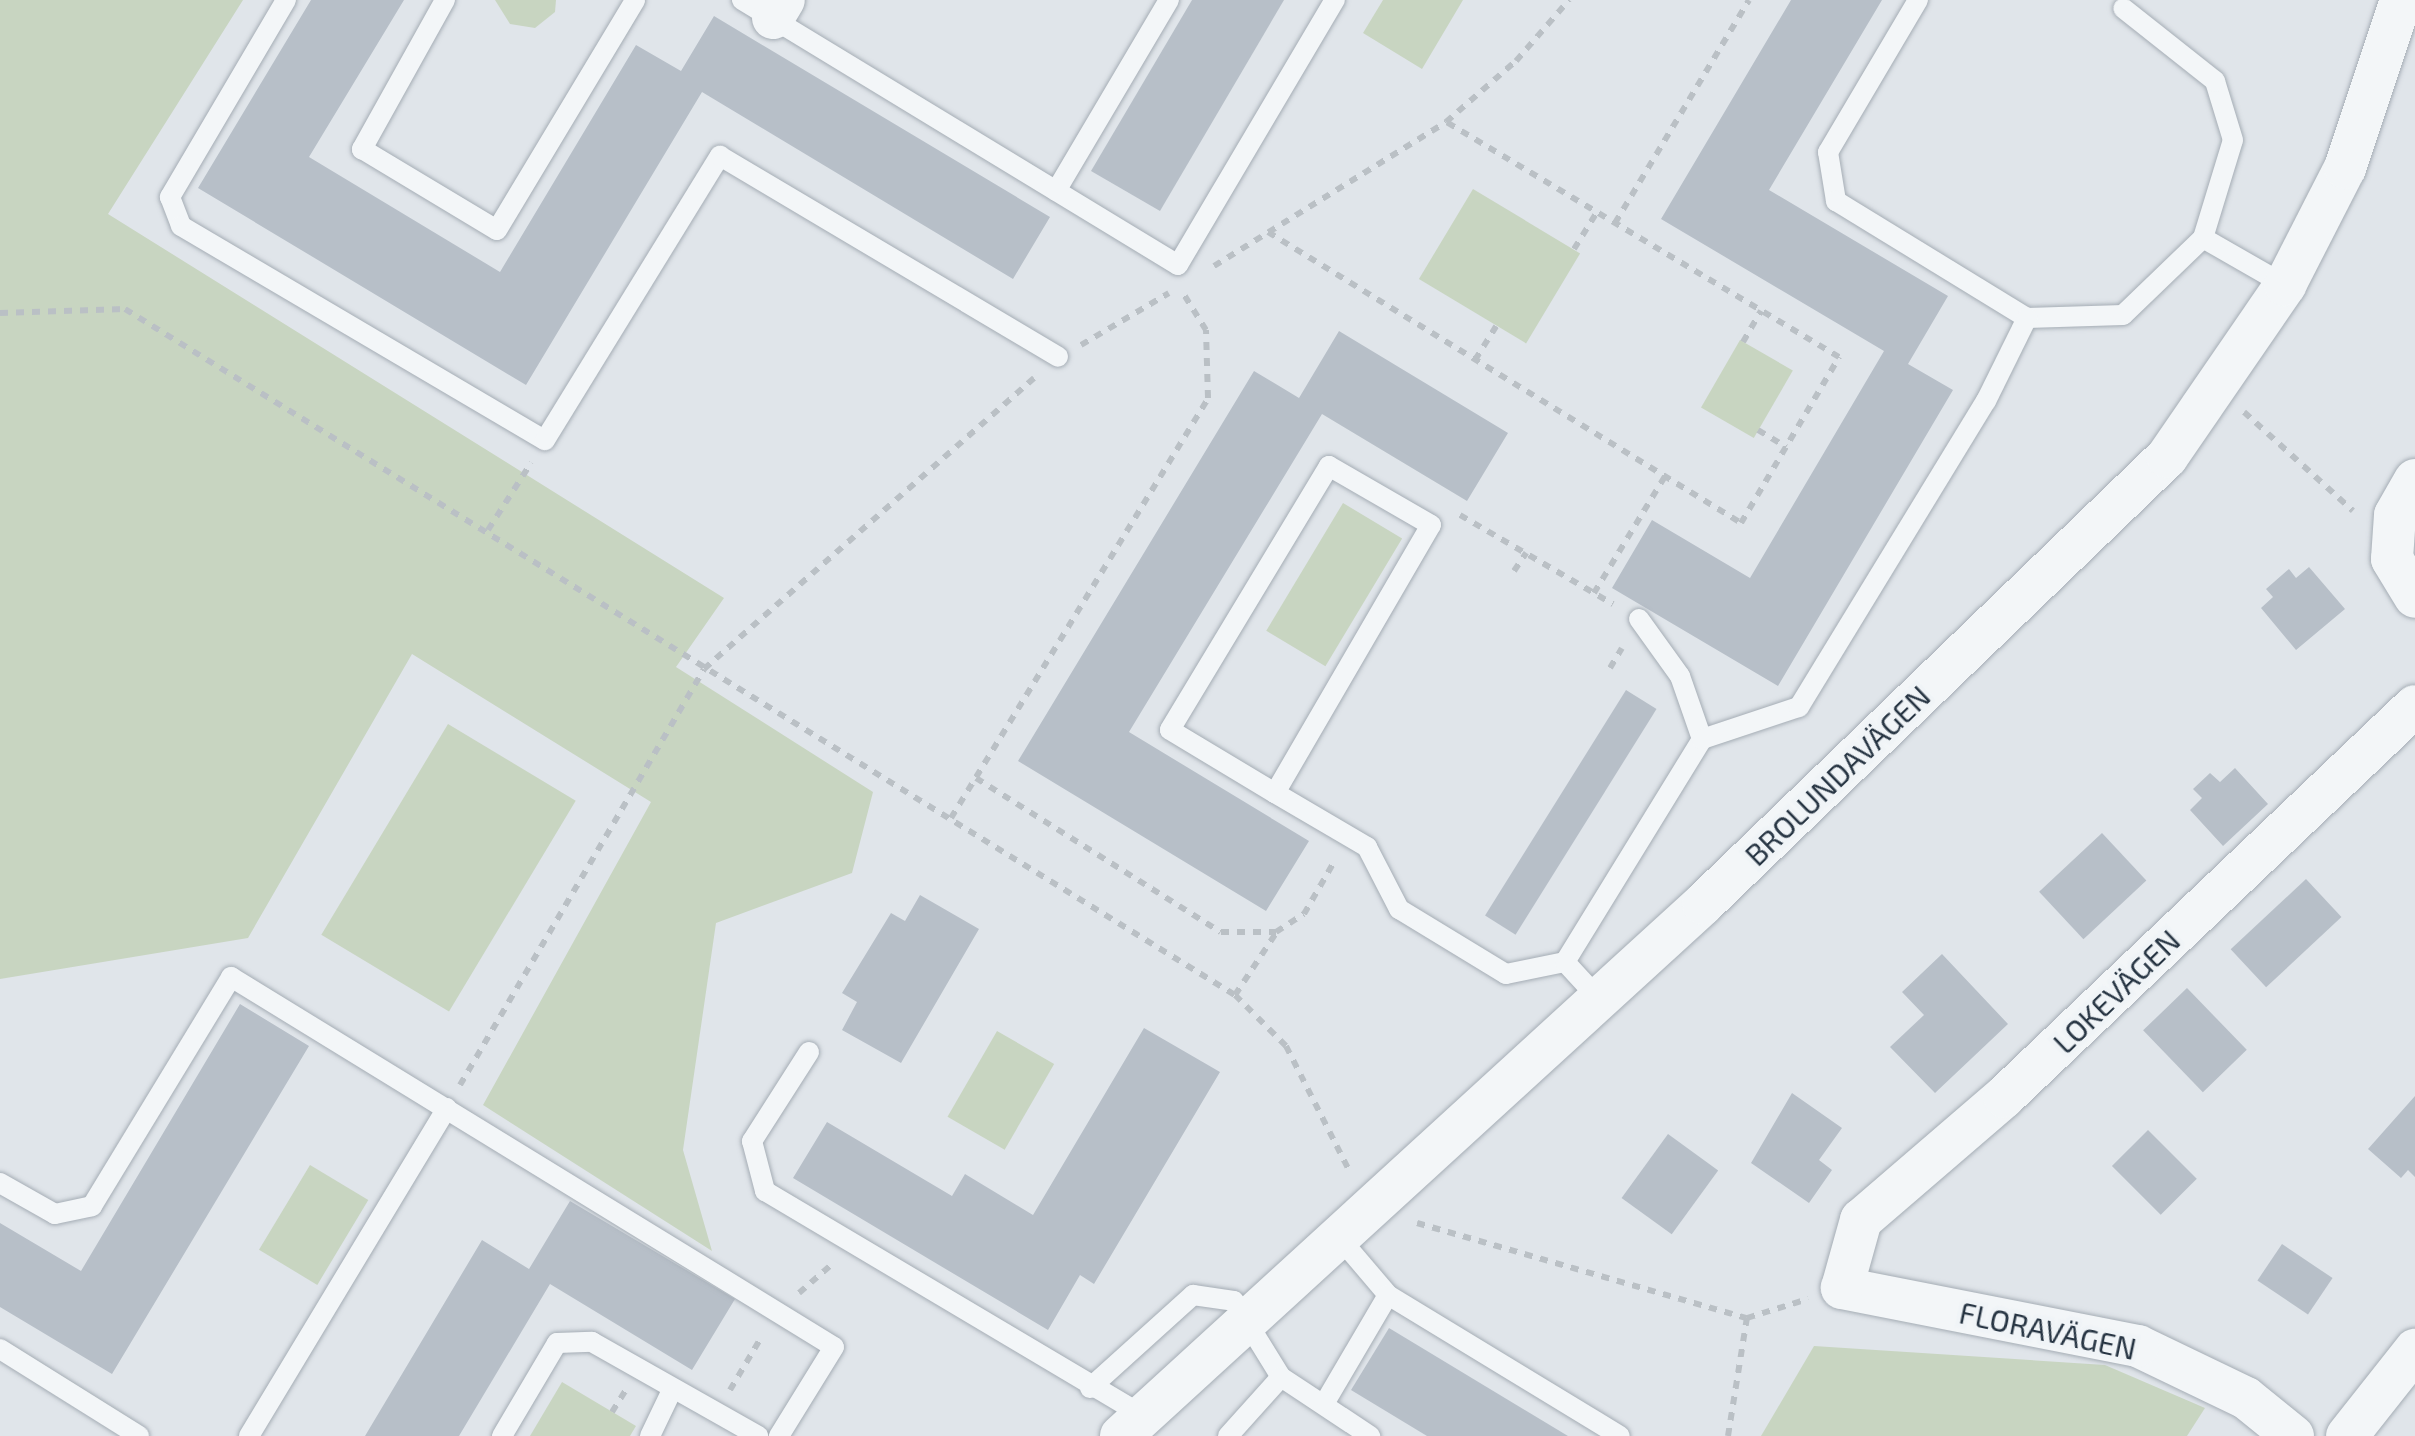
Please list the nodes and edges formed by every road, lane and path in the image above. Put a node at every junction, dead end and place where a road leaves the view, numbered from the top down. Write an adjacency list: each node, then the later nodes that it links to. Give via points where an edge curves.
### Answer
1 (286, 0): 32 (lane, via 170,197 181,226)
2 (445, 0): 3 (lane, via 362,148 497,230)
3 (635, 0)
4 (1169, 0): 13 (lane)
5 (1336, 0): 13 (lane, via 1178,265)
6 (1569, 0): 12 (path, via 1516,61)
7 (1749, 0): 15 (path)
8 (1918, 0): 25 (lane, via 1828,152 1836,200)
9 (2401, 0): 21 (street, BROLUNDAVÄGEN, via 2345,168)
10 (2120, 3): 17 (lane, via 2214,81 2233,140)
11 (766, 6): 13 (lane)
12 (1446, 122): 14 (path); 16 (path)
13 (1056, 191)
14 (1597, 212): 15 (path); 18 (path)
15 (1615, 223): 23 (path)
16 (1268, 232): 19 (path); 29 (path)
17 (2204, 238): 21 (lane); 25 (lane, via 2122,315)
18 (1574, 250)
19 (1209, 269)
20 (1194, 278): 22 (path)
21 (2285, 286): 30 (street, BROLUNDAVÄGEN)
22 (1180, 287): 28 (path); 46 (path, via 1206,330 1208,398)
23 (1761, 311): 27 (path); 33 (path, via 1839,358)
24 (0, 313): 37 (path, via 125,309)
25 (2027, 318): 45 (lane, via 1986,401 1800,707)
26 (1496, 326): 29 (path)
27 (1743, 342)
28 (1058, 358): 32 (lane, via 720,156); 43 (path)
29 (1475, 360): 34 (path)
30 (2217, 388): 35 (path, via 2358,516); 53 (street, BROLUNDAVÄGEN, via 2167,456)
31 (1758, 430): 33 (path)
32 (545, 440): 37 (path)
33 (1786, 447): 34 (path, via 1741,523)
34 (1665, 476): 40 (path)
35 (2401, 508): 41 (street, via 2392,559)
36 (1418, 518): 38 (path, via 1450,509); 47 (lane, via 1431,526); 47 (lane, via 1330,466 1170,730)
37 (488, 530): 43 (path)
38 (1526, 553): 39 (path); 40 (path)
39 (1514, 572)
40 (1594, 593): 42 (path)
41 (2415, 598)
42 (1639, 619): 45 (lane, via 1680,676)
43 (704, 669): 48 (path); 55 (path)
44 (2415, 706): 58 (street, LOKEVÄGEN, via 2004,1097 1861,1220)
45 (1702, 739): 51 (lane)
46 (976, 778): 48 (path); 50 (path, via 1221,932)
47 (1275, 793): 49 (lane)
48 (951, 818): 52 (path)
49 (1348, 836): 50 (path, via 1304,914); 51 (lane, via 1366,847 1399,909 1506,974)
50 (1276, 932): 52 (path)
51 (1566, 962): 53 (lane)
52 (1235, 995): 57 (path, via 1286,1046)
53 (1600, 1000): 57 (street, BROLUNDAVÄGEN)
54 (809, 1052): 66 (lane, via 752,1141 766,1191)
55 (447, 1108): 56 (lane, via 231,977 92,1206 55,1214); 70 (lane); 74 (lane, via 834,1347)
56 (0, 1182)
57 (1351, 1221): 59 (lane); 60 (street, BROLUNDAVÄGEN); 61 (path)
58 (1842, 1288): 61 (path); 79 (street, FLORAVÄGEN, via 2138,1346 2246,1398)
59 (1388, 1296): 67 (lane); 77 (lane)
60 (1246, 1318): 64 (lane); 66 (lane, via 1234,1301 1193,1295); 68 (street, BROLUNDAVÄGEN)
61 (1747, 1318): 78 (path)
62 (0, 1349): 69 (lane)
63 (2415, 1350): 80 (street)
64 (1281, 1377): 67 (lane); 75 (lane)
65 (673, 1388): 71 (lane, via 592,1342 558,1343); 72 (lane); 73 (lane)
66 (1090, 1388): 68 (lane)
67 (1324, 1404): 76 (lane)
68 (1132, 1425)
69 (139, 1436)
70 (249, 1436)
71 (502, 1436)
72 (650, 1436)
73 (758, 1436)
74 (779, 1436)
75 (1228, 1436)
76 (1370, 1436)
77 (1620, 1436)
78 (1728, 1436)
79 (2292, 1436)
80 (2347, 1436)

